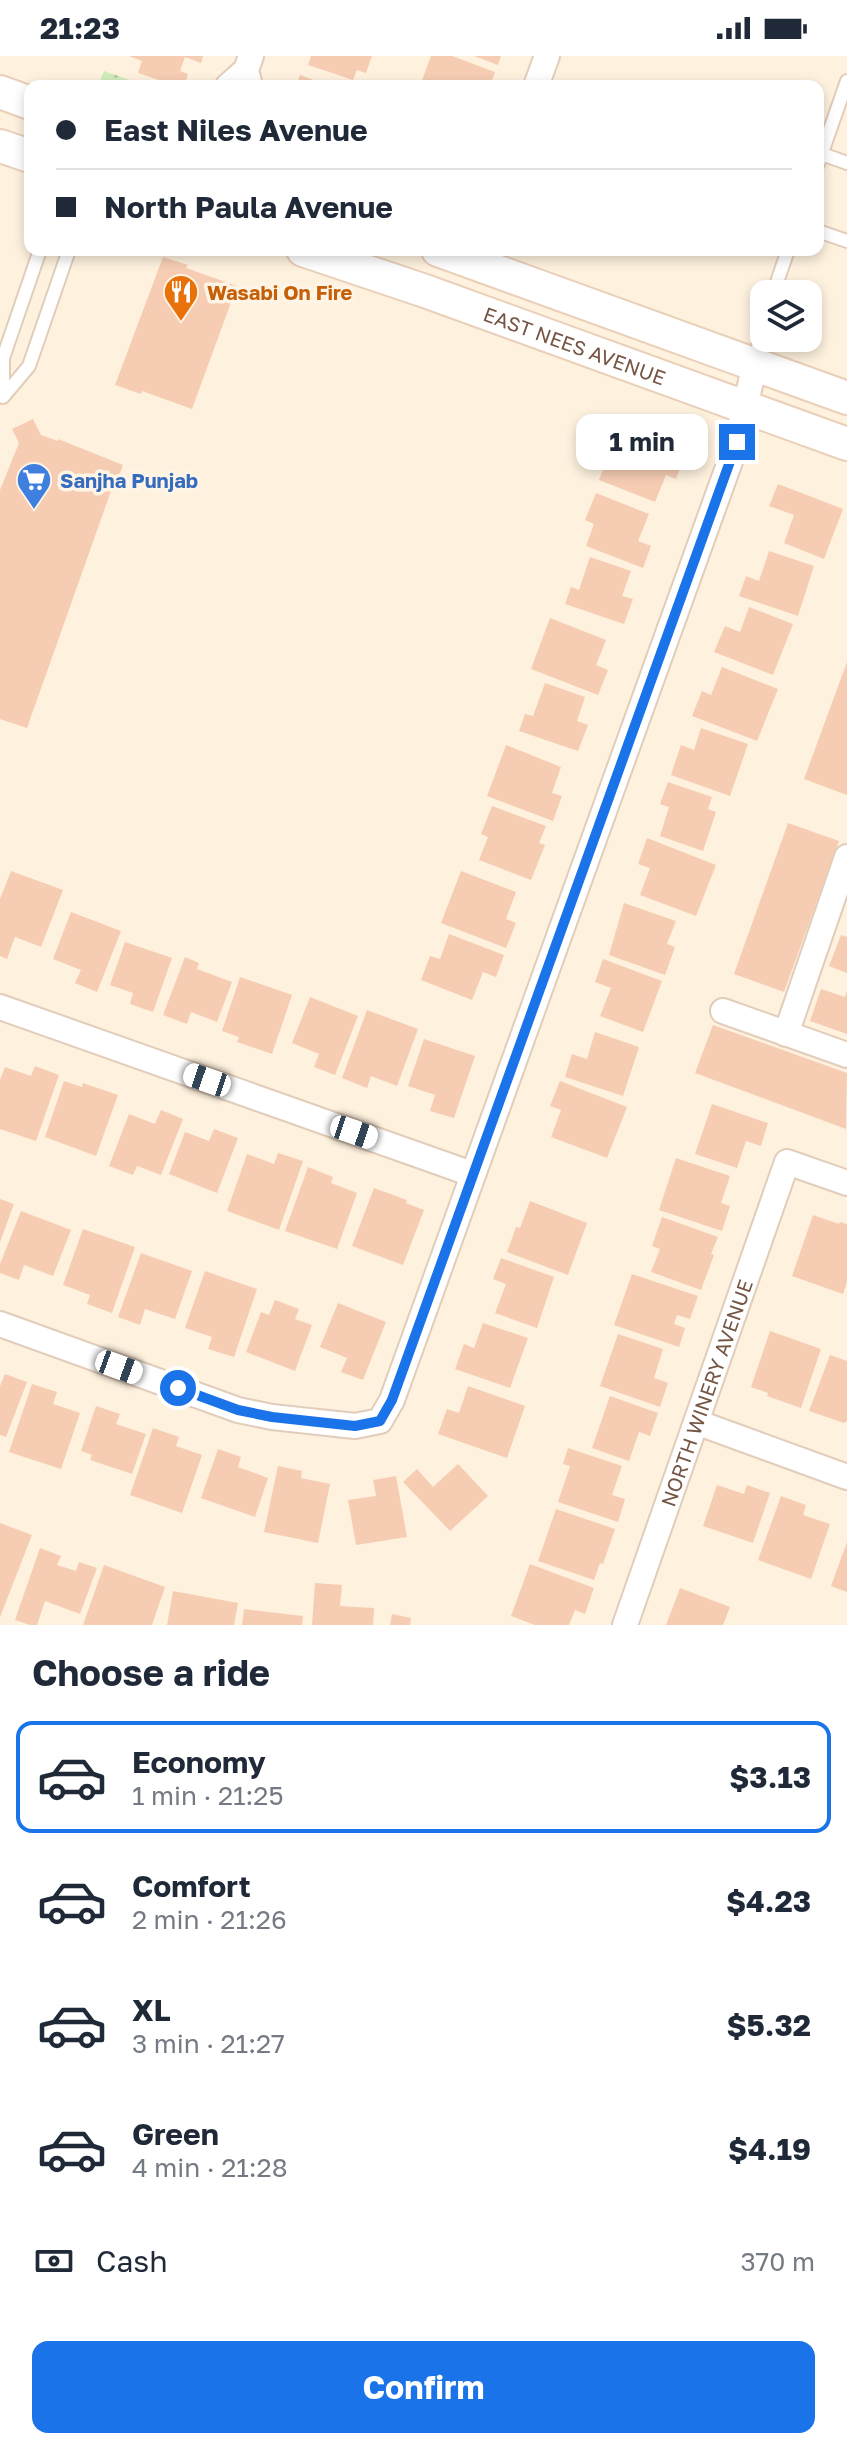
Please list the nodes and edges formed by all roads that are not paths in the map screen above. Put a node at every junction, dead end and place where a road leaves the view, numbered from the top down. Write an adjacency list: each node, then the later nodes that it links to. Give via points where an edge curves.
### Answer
1 (547, 56): 2 (street)
2 (538, 80)
3 (846, 86): 7 (lane)
4 (0, 92): 5 (main road)
5 (24, 101)
6 (0, 146): 8 (main road)
7 (824, 148)
8 (24, 154)
9 (824, 160): 10 (lane)
10 (847, 163)
11 (824, 233): 12 (lane)
12 (847, 241)
13 (38, 256): 22 (lane, via 3,358)
14 (67, 256): 22 (lane, via 29,366)
15 (321, 256): 23 (main road, EAST NEES AVENUE)
16 (469, 256): 20 (main road)
17 (786, 256): 18 (lane)
18 (778, 280)
19 (757, 352): 20 (lane)
20 (755, 364): 21 (main road); 23 (street)
21 (847, 398)
22 (1, 399)
23 (745, 408): 24 (main road, EAST NEES AVENUE); 30 (street)
24 (847, 444)
25 (847, 857): 28 (street)
26 (0, 1007): 30 (street)
27 (723, 1011): 28 (street)
28 (786, 1034): 29 (street)
29 (847, 1055)
30 (472, 1174): 32 (street, via 380,1421 355,1426 238,1410)
31 (847, 1183): 33 (street, NORTH WINERY AVENUE, via 787,1162)
32 (0, 1324)
33 (696, 1422): 34 (street); 35 (street, NORTH WINERY AVENUE)
34 (847, 1477)
35 (625, 1625)

